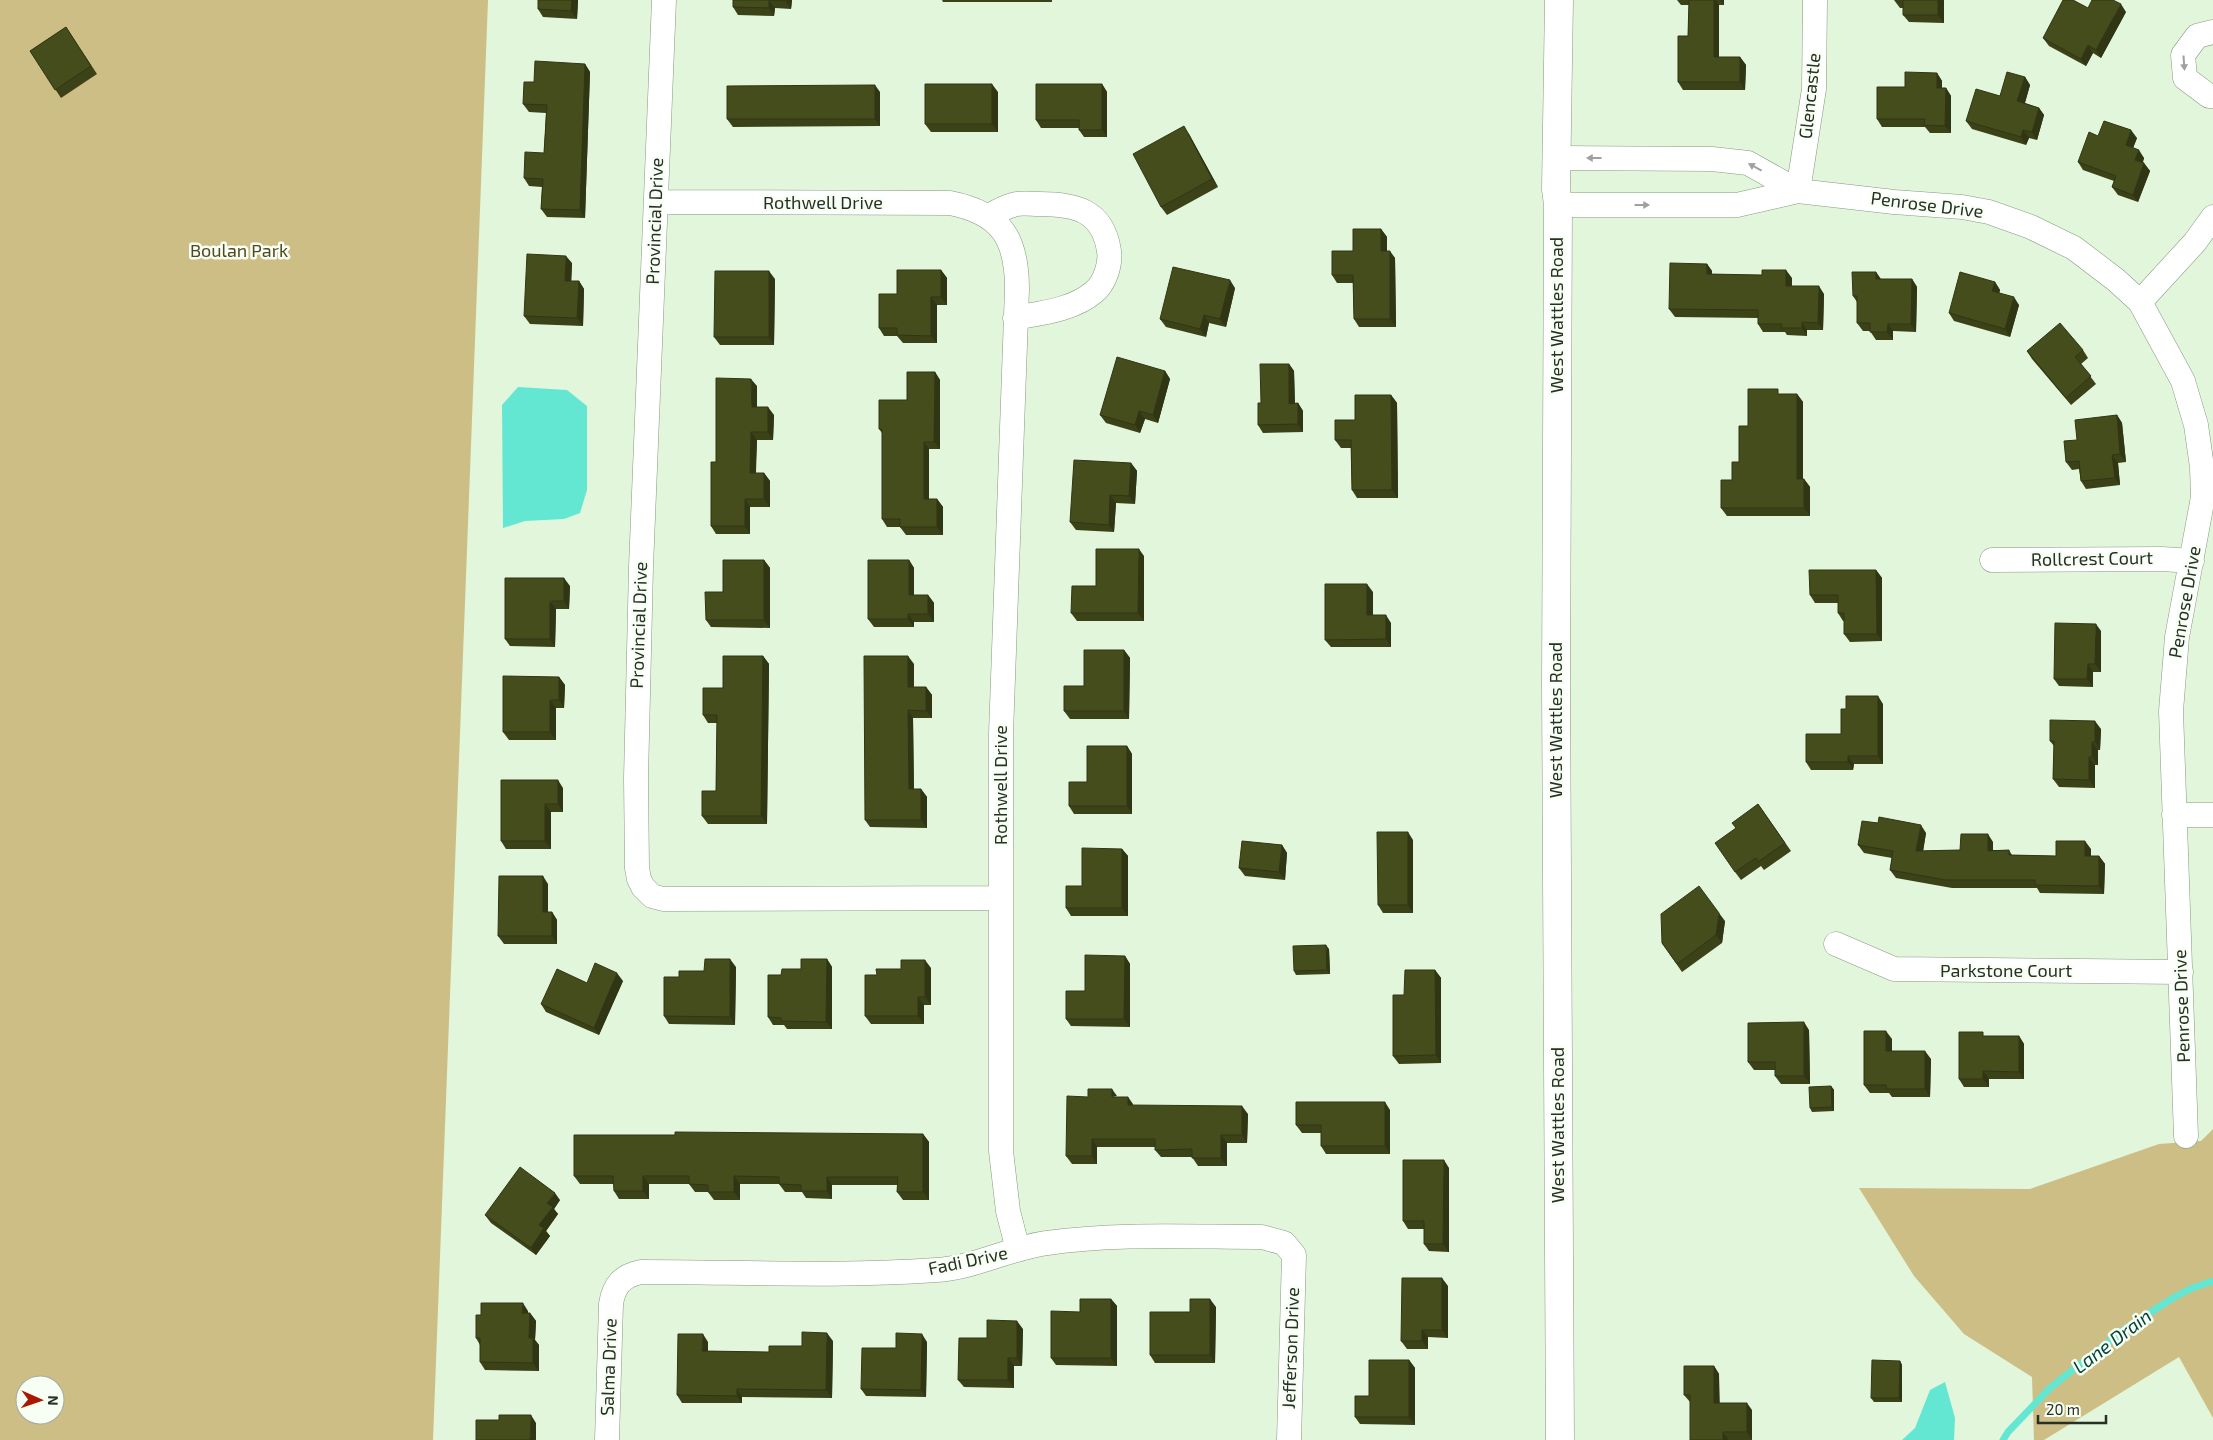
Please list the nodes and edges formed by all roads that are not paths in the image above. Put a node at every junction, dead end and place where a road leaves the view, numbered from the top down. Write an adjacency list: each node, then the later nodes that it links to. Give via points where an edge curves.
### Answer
1 (664, 0): 8 (street, Provincial Drive)
2 (1559, 0): 6 (street, West Wattles Road)
3 (1815, 0): 7 (street, Glencastle, via 1814,89)
4 (2213, 32): 5 (street, one-way to 5, via 2197,36 2183,55 2185,78)
5 (2213, 96)
6 (1557, 158): 7 (street, Penrose Drive, one-way to 6, via 1748,163 1712,159); 9 (street, West Wattles Road)
7 (1798, 191): 9 (street, Penrose Drive, one-way to 7, via 1737,205); 12 (street, Penrose Drive, via 1932,203 1989,212 2031,227 2074,248)
8 (656, 202): 10 (street, Rothwell Drive, via 950,203 970,207); 18 (street, Provincial Drive, via 637,675 639,879 652,896 663,899)
9 (1558, 205): 27 (street, West Wattles Road, via 1556,706)
10 (989, 216): 13 (street, Rothwell Drive, via 1013,247 1017,264); 13 (street, via 1014,204 1078,207 1095,218 1107,235 1110,257 1106,274 1095,291 1078,302)
11 (2213, 217): 12 (street, via 2195,242)
12 (2140, 302): 15 (street, Penrose Drive, via 2183,381 2196,425 2203,497)
13 (1015, 318): 18 (street, Rothwell Drive, via 1002,665)
14 (1992, 560): 15 (street, Rollcrest Court, via 2162,558)
15 (2192, 561): 16 (street, Penrose Drive, via 2173,674)
16 (2174, 815): 17 (street); 20 (street, Penrose Drive)
17 (2213, 815)
18 (1002, 898): 22 (street, Rothwell Drive, via 1001,1151 1008,1211)
19 (1836, 944): 20 (street, Parkstone Court, via 1894,969)
20 (2181, 972): 21 (street, Penrose Drive)
21 (2186, 1136)
22 (1018, 1250): 23 (street, Fadi Drive, via 1099,1236 1262,1237 1284,1243); 24 (street, Fadi Drive, via 939,1270 641,1272 628,1275)
23 (1294, 1255): 26 (street, Jefferson Drive)
24 (613, 1294): 25 (street, Salma Drive)
25 (607, 1440)
26 (1289, 1440)
27 (1560, 1440)

